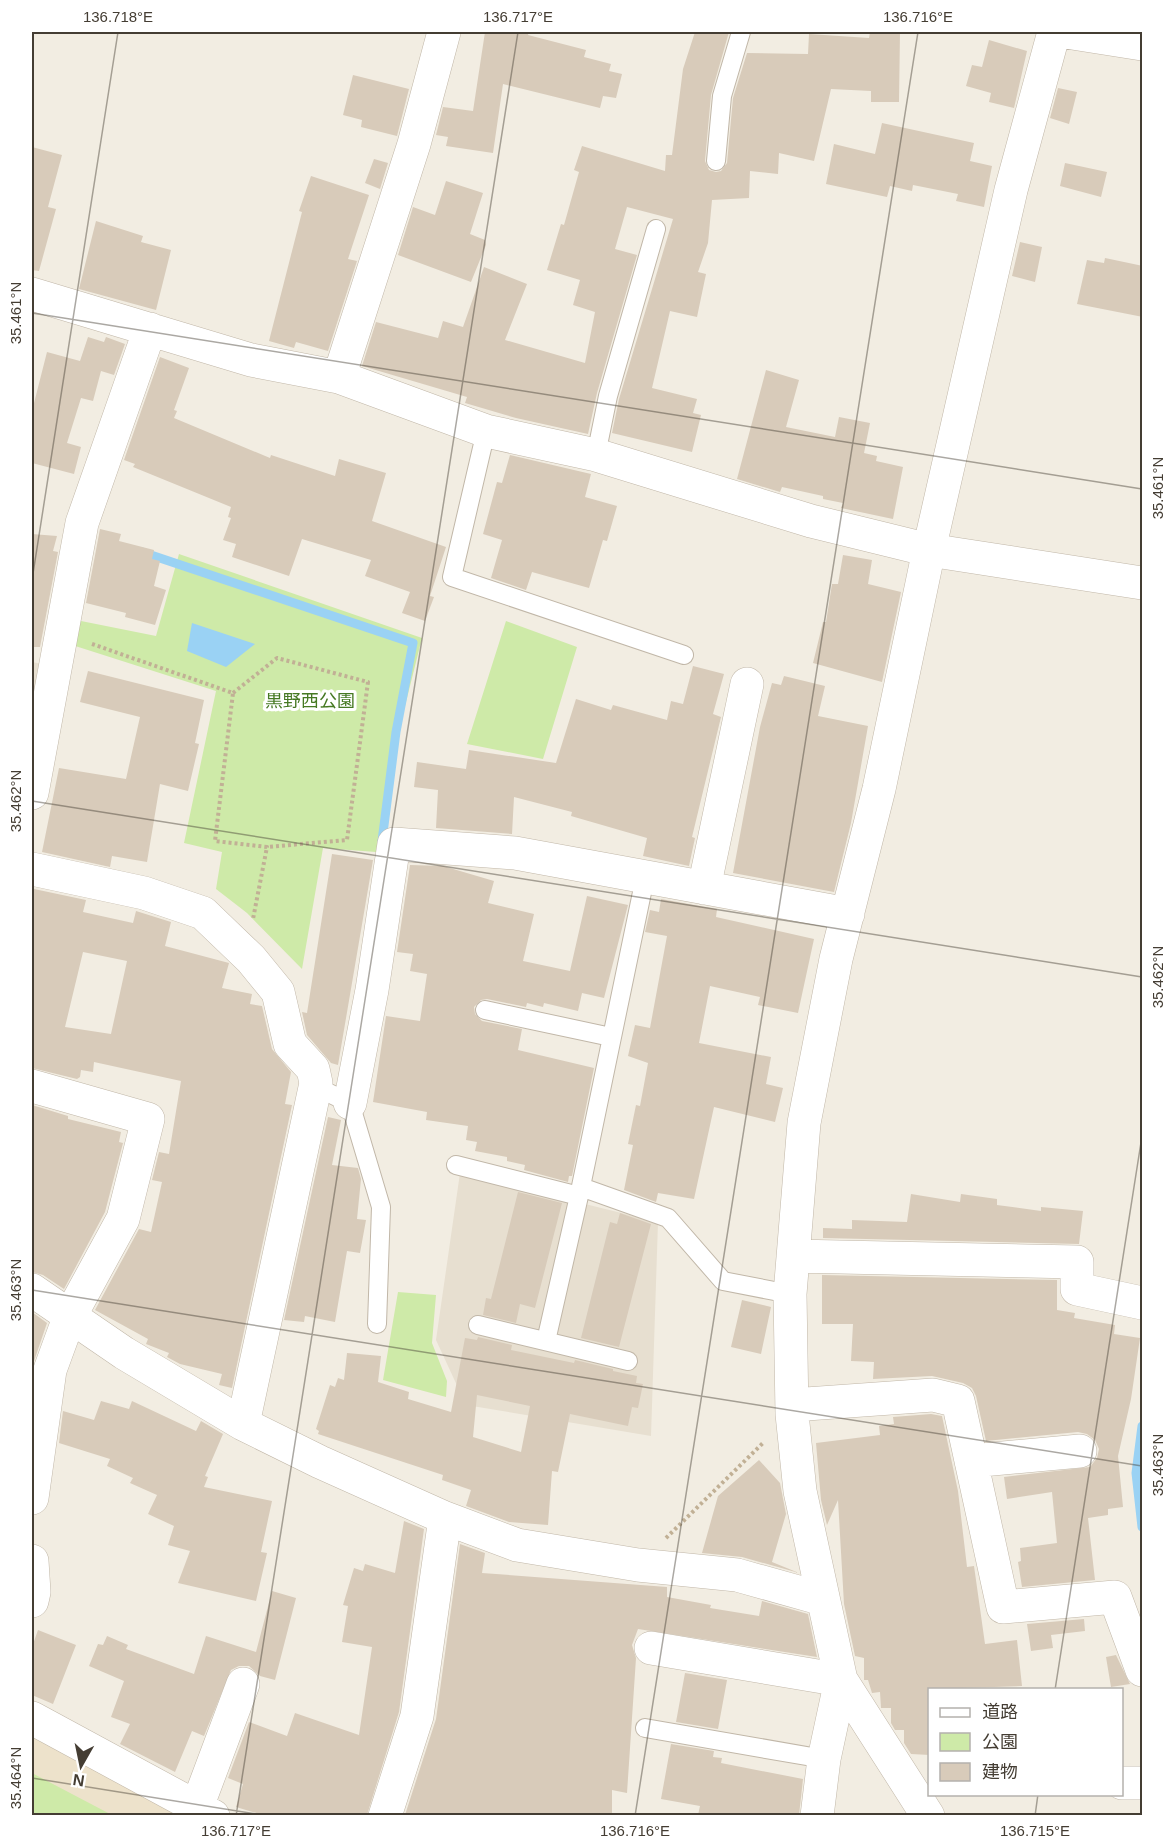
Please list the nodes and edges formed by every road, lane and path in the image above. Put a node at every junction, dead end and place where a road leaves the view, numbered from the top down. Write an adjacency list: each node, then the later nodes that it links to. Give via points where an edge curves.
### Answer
1 (444, 32): 10 (street, via 414,144)
2 (741, 32): 6 (lane, via 722,96)
3 (1054, 32): 13 (street, via 1011,190)
4 (1066, 32): 5 (street)
5 (1143, 44)
6 (716, 161)
7 (656, 229): 12 (lane, via 608,396)
8 (32, 294): 9 (street)
9 (150, 329): 10 (street, via 251,360); 15 (street, via 82,523)
10 (339, 377): 11 (street)
11 (486, 431): 12 (street); 16 (lane, via 452,577)
12 (596, 455): 13 (street, via 811,520)
13 (929, 550): 14 (street); 24 (street, via 879,789)
14 (1143, 583)
15 (62, 633): 18 (path); 19 (street)
16 (684, 655)
17 (747, 684): 23 (street)
18 (233, 693): 20 (path, via 215,841); 20 (path, via 277,658 368,681 347,840)
19 (32, 793)
20 (267, 847): 25 (path)
21 (32, 869): 29 (street, via 144,893 203,913 251,958 278,992 290,1044 313,1069)
22 (645, 878): 23 (street); 27 (lane); 30 (street, via 515,853 394,844)
23 (704, 888): 24 (street)
24 (848, 914): 33 (street, via 804,1123)
25 (251, 926)
26 (485, 1010): 27 (lane)
27 (611, 1036): 32 (lane)
28 (32, 1086): 37 (street, via 148,1119 123,1219)
29 (314, 1086): 30 (lane); 43 (street)
30 (350, 1103): 38 (lane, via 381,1207)
31 (456, 1165): 32 (lane)
32 (580, 1192): 35 (lane, via 668,1218 723,1281); 40 (lane)
33 (793, 1256): 35 (street); 36 (street, via 1077,1262 1077,1289)
34 (32, 1290): 37 (street)
35 (790, 1294): 42 (street)
36 (1143, 1303)
37 (69, 1318): 43 (street); 46 (street, via 50,1370)
38 (377, 1324)
39 (478, 1325): 40 (lane)
40 (546, 1341): 41 (lane)
41 (628, 1360)
42 (792, 1409): 45 (street, via 933,1395 958,1401); 49 (path); 50 (street, via 800,1491)
43 (243, 1424): 47 (street)
44 (1080, 1451): 45 (street)
45 (971, 1461): 53 (street, via 1003,1607 1114,1597)
46 (32, 1498)
47 (445, 1518): 49 (street, via 517,1545); 63 (street, via 417,1716)
48 (32, 1561): 51 (street)
49 (639, 1565): 50 (street, via 737,1575)
50 (823, 1599): 54 (street)
51 (32, 1601)
52 (651, 1648): 54 (street)
53 (1143, 1670)
54 (841, 1680): 58 (street); 59 (street)
55 (243, 1684): 62 (street)
56 (32, 1718): 62 (street)
57 (645, 1728): 58 (lane)
58 (824, 1759): 64 (street)
59 (919, 1782): 65 (street)
60 (1123, 1783): 61 (street)
61 (1143, 1783)
62 (205, 1811)
63 (385, 1815)
64 (817, 1815)
65 (928, 1815)

